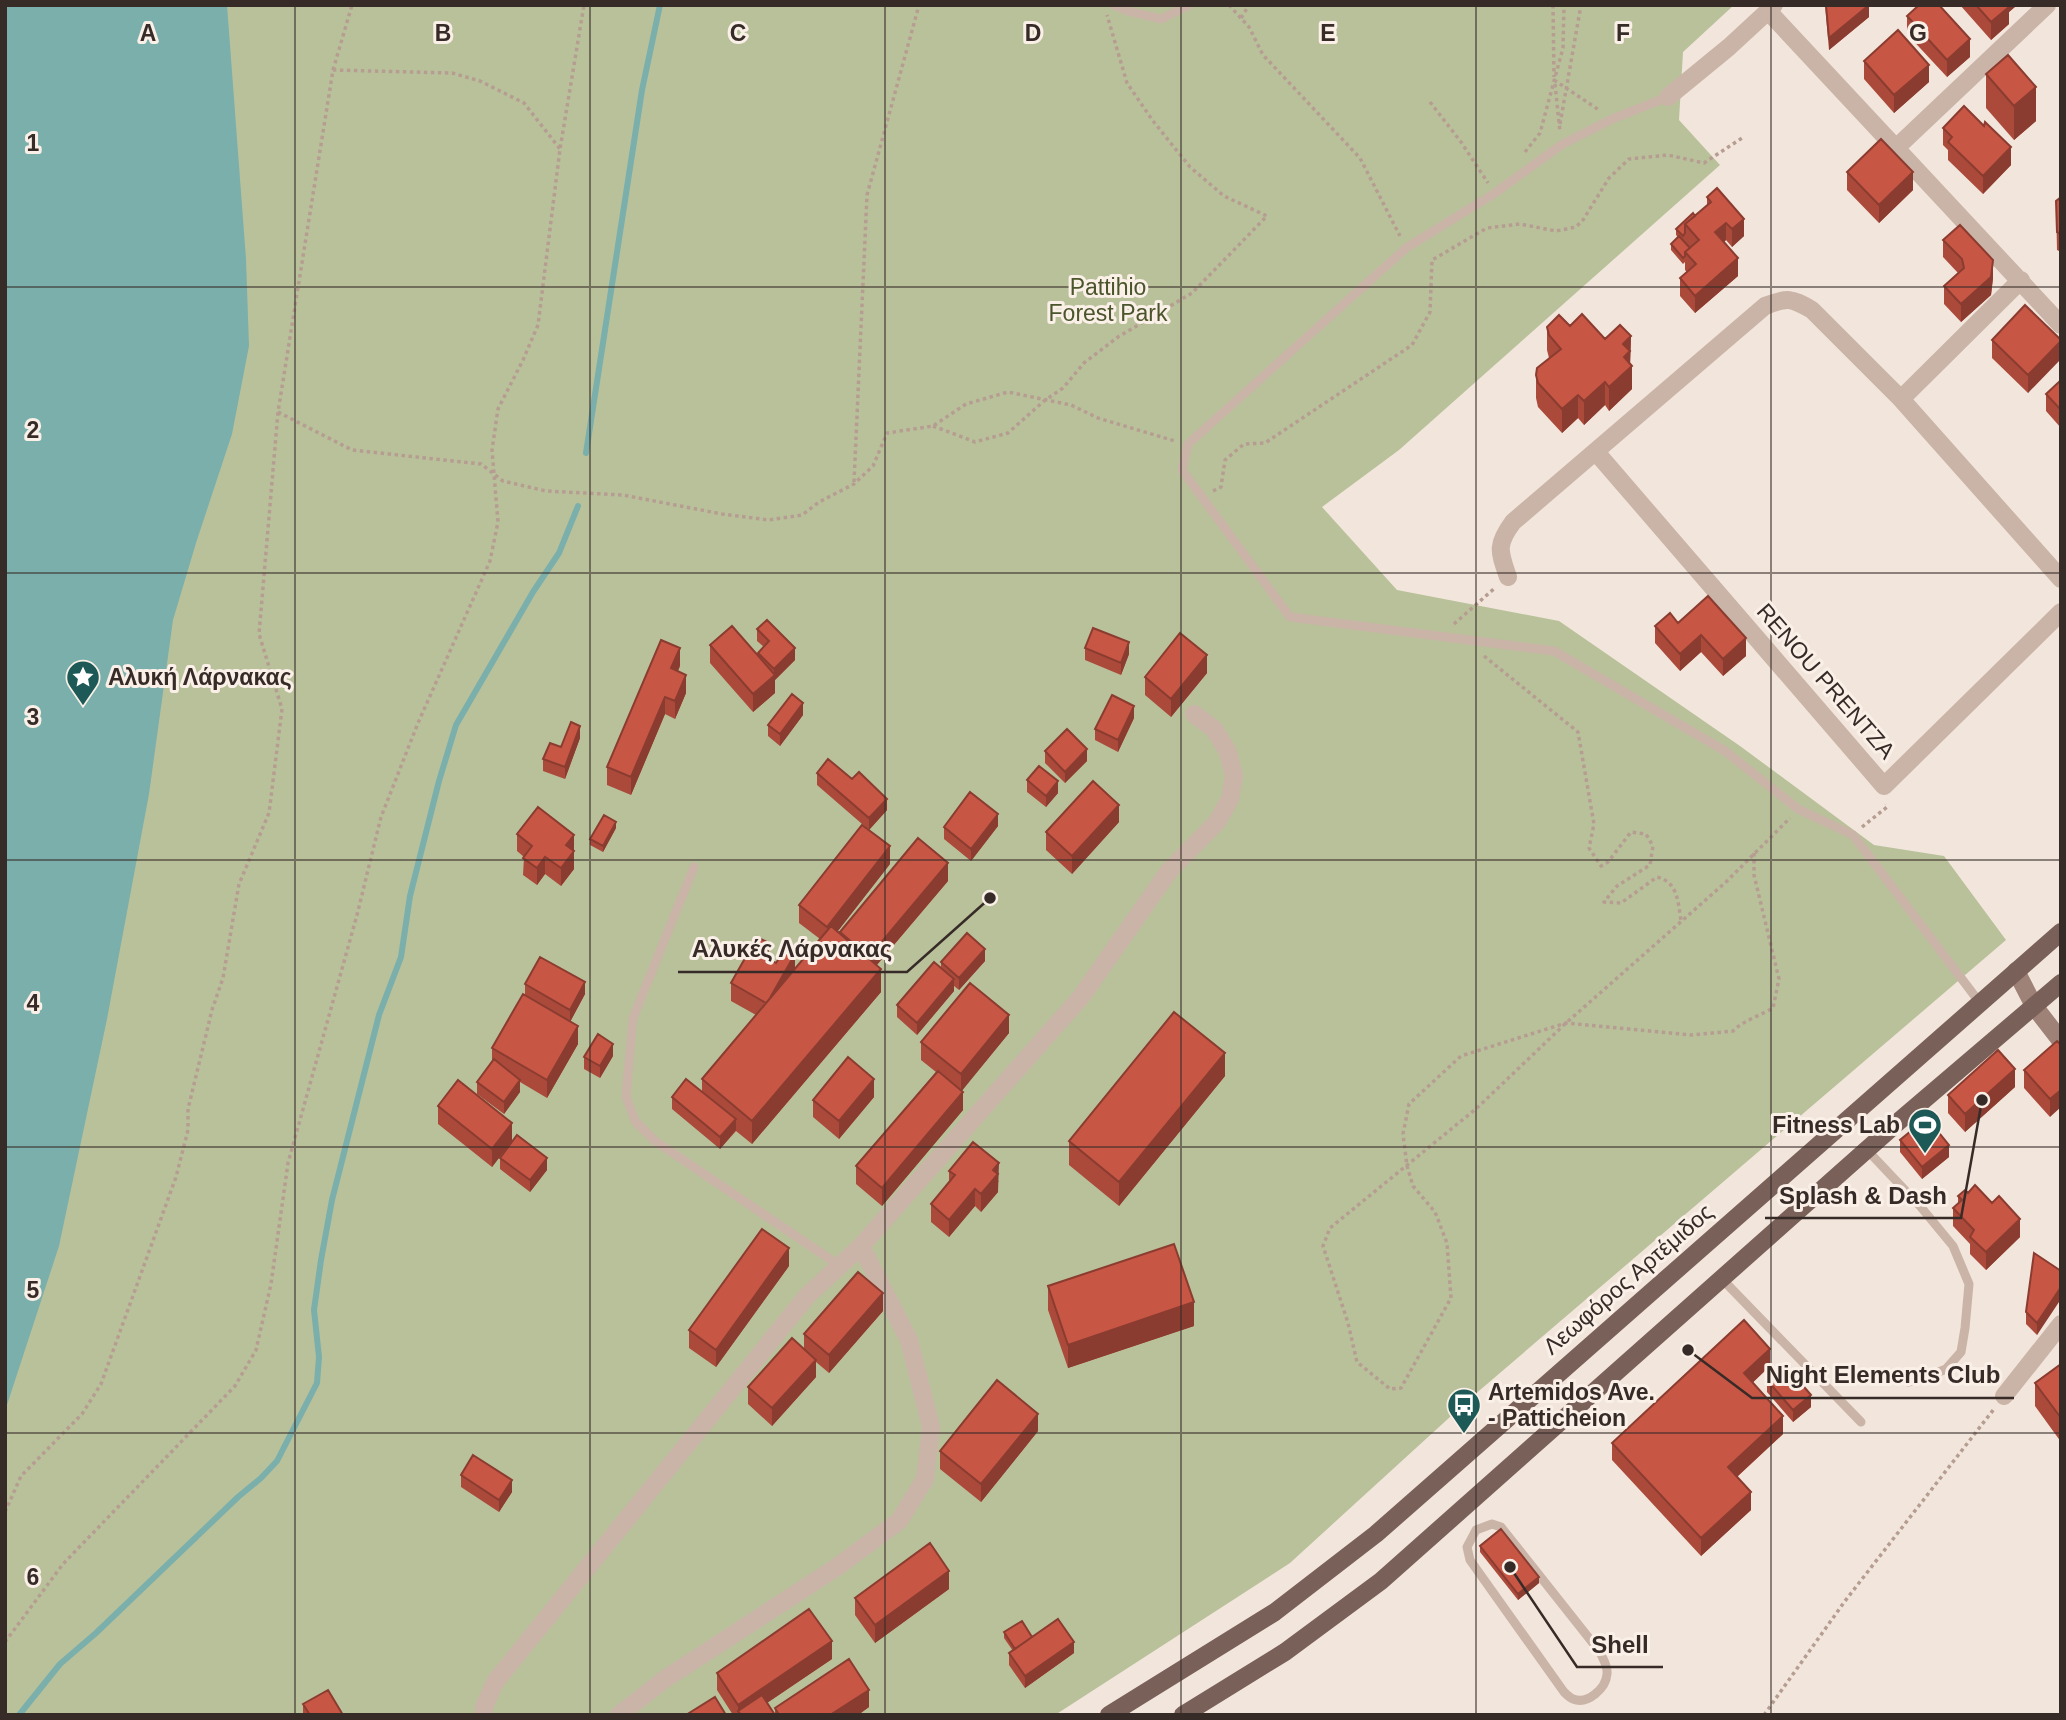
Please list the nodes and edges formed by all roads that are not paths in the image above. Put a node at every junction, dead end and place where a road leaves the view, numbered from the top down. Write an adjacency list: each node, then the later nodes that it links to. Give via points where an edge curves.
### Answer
1 (1114, 5): 2 (lane, via 1161,19)
2 (1189, 5)
3 (2047, 5): 6 (street)
4 (1771, 8): 5 (street); 6 (street)
5 (1668, 97): 19 (lane, via 1561,145 1406,248 1188,444 1182,470 1290,618 1554,651 1725,751 1798,809 1853,835)
6 (1896, 148): 7 (street)
7 (2021, 280): 8 (street); 9 (street)
8 (2061, 325)
9 (1901, 399): 10 (street, via 1812,310 1795,300 1781,300 1765,306); 12 (street)
10 (1596, 452): 11 (street, via 1513,522 1502,537 1500,555); 13 (street, RENOU PRENTZA, via 1884,786)
11 (1508, 577)
12 (2061, 579)
13 (2061, 612)
14 (1194, 714): 23 (street, via 1214,729 1228,752 1234,776 1230,799 1217,822 1169,871 1081,997)
15 (694, 867): 24 (lane, via 633,1018 626,1096 635,1121 655,1141)
16 (2061, 932): 17 (main road, Λεωφόρος Αρτέμιδος)
17 (2016, 971): 19 (main road, Λεωφόρος Αρτέμιδος); 20 (street)
18 (2061, 983): 20 (main road)
19 (1980, 1003): 33 (main road, Λεωφόρος Αρτέμιδος, via 1376,1534 1275,1612)
20 (2034, 1006): 21 (street); 22 (main road)
21 (2061, 1041)
22 (1867, 1150): 25 (main road); 27 (lane, via 1953,1246 1969,1284 1961,1352 1946,1369)
23 (861, 1246): 24 (street); 32 (street, via 909,1340 931,1427 925,1479 899,1521)
24 (840, 1266): 31 (street, via 807,1296 495,1682)
25 (1721, 1279): 29 (lane); 34 (main road, via 1381,1581 1285,1652)
26 (2061, 1324): 28 (street)
27 (1908, 1381)
28 (2004, 1396)
29 (1861, 1422)
30 (1501, 1527): 30 (lane, via 1600,1652 1607,1676 1596,1694 1574,1700 1564,1692 1470,1560 1467,1547 1476,1530 1492,1524)
31 (484, 1715)
32 (619, 1715)
33 (1110, 1715)
34 (1183, 1715)

